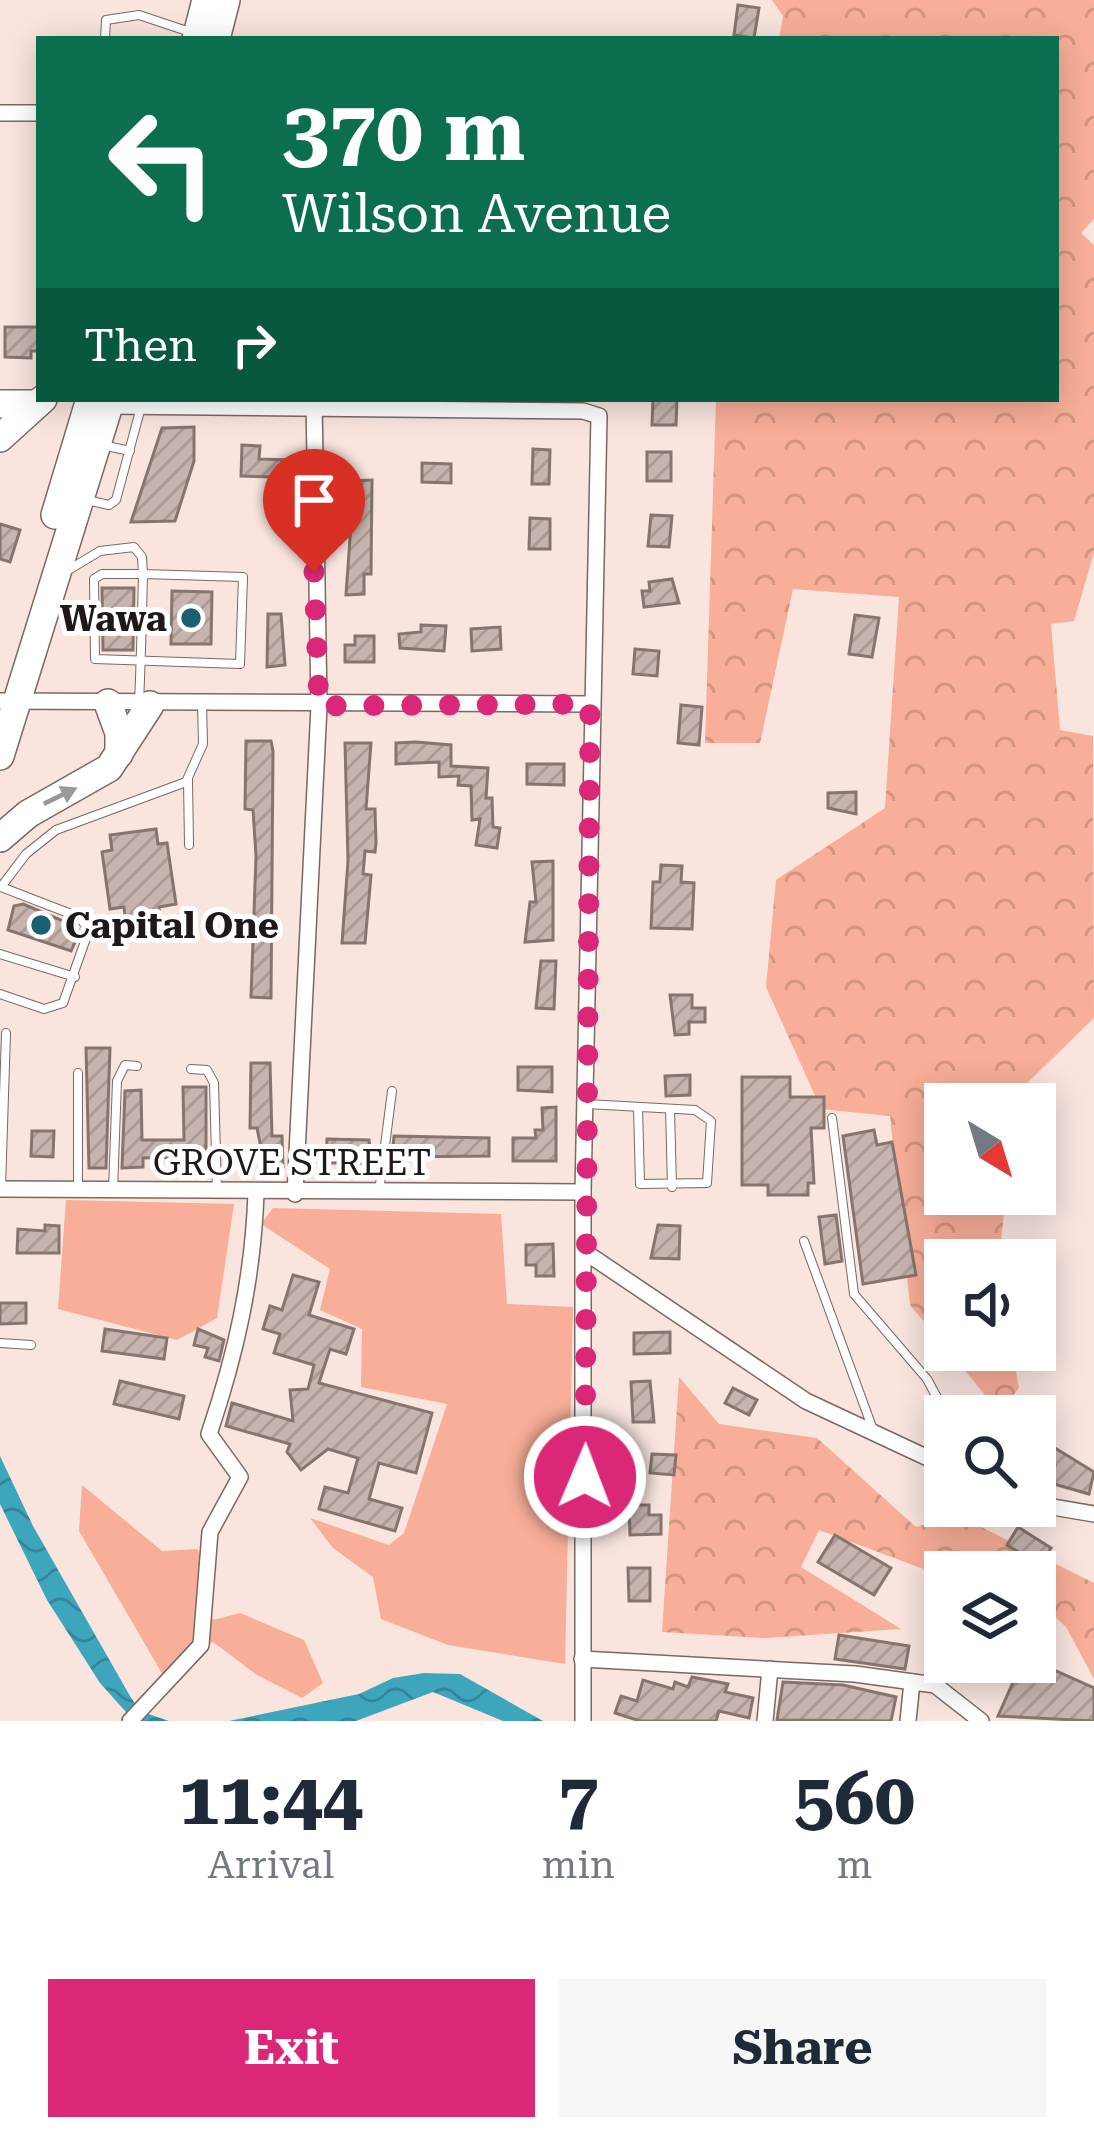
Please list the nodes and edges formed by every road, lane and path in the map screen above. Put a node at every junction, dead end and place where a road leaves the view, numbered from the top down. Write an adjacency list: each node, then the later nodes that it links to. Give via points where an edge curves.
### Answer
1 (206, 0): 5 (highway)
2 (226, 0): 6 (highway)
3 (105, 36): 4 (lane, via 106,20 140,15)
4 (198, 36)
5 (203, 36)
6 (204, 36)
7 (0, 113): 8 (street)
8 (36, 113)
9 (36, 401): 12 (highway)
10 (39, 402): 15 (highway)
11 (104, 402): 14 (street); 16 (highway); 23 (highway)
12 (0, 404)
13 (314, 405): 14 (street); 27 (street, via 594,413 602,427); 28 (street)
14 (141, 407): 17 (lane)
15 (0, 438)
16 (97, 444): 17 (lane); 18 (highway)
17 (130, 452): 18 (lane, via 114,502)
18 (82, 526): 19 (lane); 21 (highway)
19 (100, 551): 20 (lane, via 134,547); 21 (lane)
20 (143, 574): 22 (lane); 22 (lane, via 94,579 95,659); 22 (lane, via 243,577 240,664)
21 (55, 579): 23 (highway)
22 (141, 661): 25 (lane)
23 (6, 698): 24 (street); 30 (highway)
24 (108, 704): 25 (street); 29 (highway)
25 (144, 704): 26 (street); 29 (highway)
26 (202, 704): 28 (street); 31 (lane, via 203,744)
27 (590, 704): 28 (street); 43 (street)
28 (319, 706): 55 (street)
29 (118, 754): 32 (highway, one-way to 29, via 99,777)
30 (0, 756)
31 (188, 779): 33 (lane); 34 (lane, via 56,830)
32 (0, 838)
33 (189, 845)
34 (0, 888): 36 (lane, via 84,921 88,940)
35 (0, 954): 36 (lane)
36 (75, 977): 37 (lane, via 69,996 52,1008)
37 (0, 994)
38 (4, 1035): 48 (lane)
39 (137, 1066): 50 (lane, via 125,1065 117,1081)
40 (191, 1069): 51 (lane, via 207,1070 214,1083)
41 (78, 1073): 49 (lane)
42 (392, 1090): 54 (lane)
43 (585, 1104): 44 (lane); 52 (street)
44 (638, 1107): 45 (lane); 47 (lane, via 638,1181)
45 (670, 1109): 47 (lane); 47 (lane, via 711,1120 711,1177 704,1185)
46 (832, 1118): 60 (lane, via 854,1294)
47 (672, 1187)
48 (1, 1189): 49 (street, GROVE STREET)
49 (78, 1190): 50 (street, GROVE STREET)
50 (113, 1190): 51 (street, GROVE STREET)
51 (217, 1192): 53 (street, GROVE STREET)
52 (584, 1192): 54 (street, GROVE STREET); 57 (street)
53 (256, 1193): 55 (street, GROVE STREET); 68 (street, via 247,1301 208,1435 240,1477 213,1520 201,1645)
54 (379, 1193): 55 (street, GROVE STREET)
55 (295, 1194)
56 (804, 1241): 61 (lane)
57 (585, 1252): 61 (street, via 766,1376); 65 (street)
58 (0, 1343): 59 (lane)
59 (32, 1345)
60 (936, 1395)
61 (874, 1435): 62 (street)
62 (924, 1457)
63 (1056, 1508): 64 (street)
64 (1094, 1514)
65 (582, 1659): 66 (street); 69 (street)
66 (770, 1669): 67 (street); 70 (street)
67 (912, 1682): 71 (street); 72 (street, via 949,1691)
68 (134, 1717)
69 (583, 1721)
70 (765, 1721)
71 (908, 1721)
72 (981, 1721)

